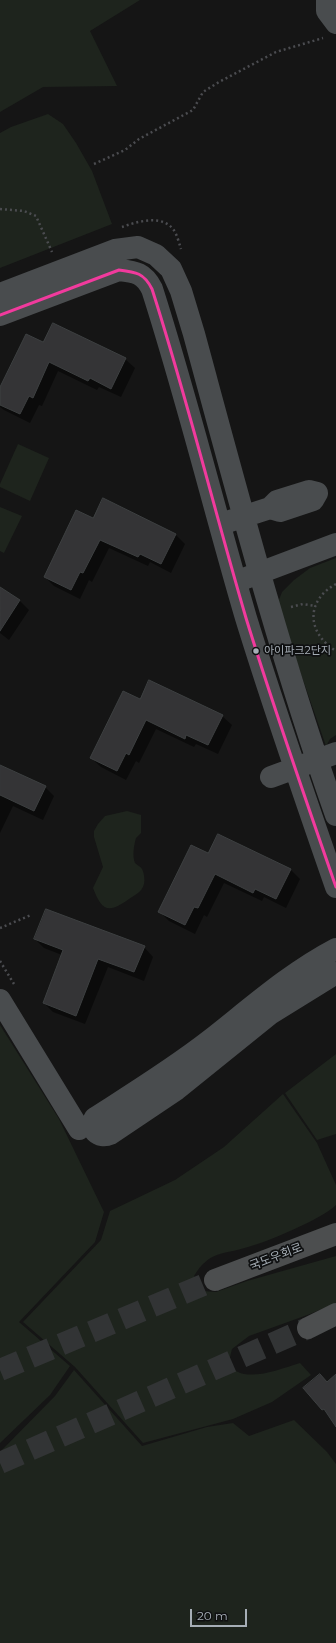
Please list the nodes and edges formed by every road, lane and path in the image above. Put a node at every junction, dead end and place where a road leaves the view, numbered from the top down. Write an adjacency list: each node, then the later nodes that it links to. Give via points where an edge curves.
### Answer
1 (327, 0): 2 (street)
2 (332, 30): 3 (path, via 276,52 220,82 203,92 193,110 139,139 125,150)
3 (94, 164)
4 (0, 209): 5 (path, via 24,211 36,216)
5 (53, 254)
6 (0, 294): 9 (street, via 115,250 138,247 156,255 171,269 181,292)
7 (0, 315): 10 (street, via 120,270 140,274 152,289)
8 (270, 508): 9 (street)
9 (244, 516): 10 (street); 12 (street)
10 (220, 524): 13 (street)
11 (336, 544): 12 (street)
12 (259, 573): 13 (street); 18 (street)
13 (236, 582): 19 (street)
14 (336, 584): 15 (path, via 318,598)
15 (316, 606): 16 (path, via 303,604); 17 (path, via 314,622 318,634)
16 (290, 608)
17 (336, 651)
18 (326, 757): 19 (street); 21 (street)
19 (294, 768): 20 (street); 22 (street)
20 (271, 778)
21 (336, 815)
22 (336, 887)
23 (31, 915): 24 (path)
24 (0, 928)
25 (336, 949): 27 (street, via 259,1000 164,1074 95,1118 94,1131 101,1136 110,1134 177,1089 270,1014)
26 (0, 961): 28 (path)
27 (336, 973)
28 (8, 994): 29 (street)
29 (79, 1129)
30 (336, 1234): 31 (highway, 국도우회로)
31 (215, 1280)
32 (336, 1314): 33 (highway)
33 (308, 1328)

